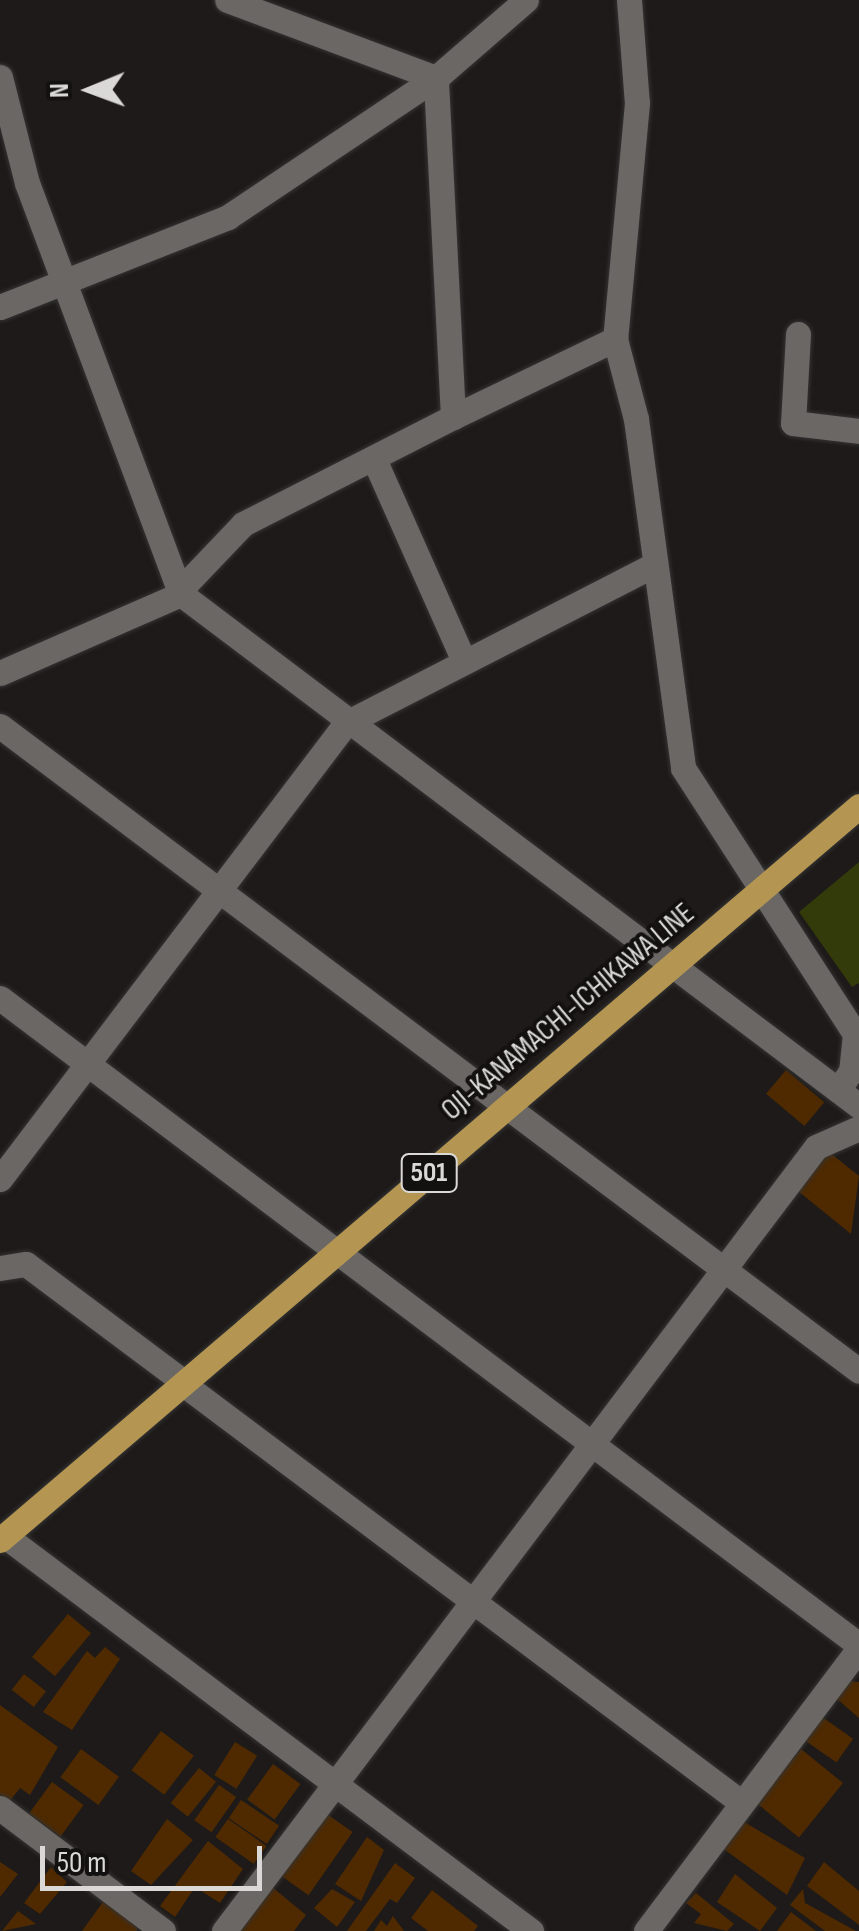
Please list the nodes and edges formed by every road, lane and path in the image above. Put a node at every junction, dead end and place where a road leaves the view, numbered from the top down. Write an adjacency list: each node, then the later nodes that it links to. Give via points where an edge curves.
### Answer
1 (227, 0): 5 (street)
2 (526, 0): 5 (street)
3 (629, 0): 9 (street, via 637,103)
4 (0, 77): 6 (street)
5 (436, 78): 6 (street, via 228,216); 10 (street)
6 (62, 283): 7 (street); 14 (street)
7 (0, 307)
8 (798, 334): 11 (street, via 793,423)
9 (615, 339): 10 (street); 13 (street, via 636,420)
10 (454, 418): 12 (street)
11 (859, 431)
12 (374, 459): 14 (street, via 244,524); 15 (street)
13 (652, 565): 15 (street); 21 (street, via 683,768)
14 (181, 592): 16 (street); 17 (street)
15 (462, 658): 17 (street)
16 (0, 673)
17 (346, 724): 20 (street); 22 (street)
18 (0, 726): 20 (street)
19 (859, 806): 21 (main road, OJI-KANAMACHI-ICHIKAWA LINE / 501)
20 (219, 890): 24 (street); 26 (street)
21 (758, 893): 22 (main road, OJI-KANAMACHI-ICHIKAWA LINE / 501); 25 (street, via 855,1034 852,1071)
22 (671, 965): 25 (street); 26 (main road, OJI-KANAMACHI-ICHIKAWA LINE / 501)
23 (0, 998): 24 (street)
24 (87, 1062): 29 (street); 30 (street)
25 (838, 1090): 27 (street)
26 (506, 1106): 30 (main road, OJI-KANAMACHI-ICHIKAWA LINE / 501); 32 (street)
27 (859, 1106)
28 (859, 1128): 32 (street, via 816,1147)
29 (0, 1179)
30 (335, 1252): 34 (main road, OJI-KANAMACHI-ICHIKAWA LINE / 501); 35 (street)
31 (0, 1268): 34 (street, via 26,1264)
32 (724, 1269): 33 (street); 35 (street)
33 (859, 1371)
34 (183, 1383): 36 (main road, OJI-KANAMACHI-ICHIKAWA LINE / 501); 37 (street)
35 (593, 1443): 37 (street); 38 (street)
36 (3, 1538): 39 (street)
37 (472, 1598): 39 (street); 40 (street)
38 (859, 1647): 40 (street)
39 (334, 1783): 42 (street); 44 (street)
40 (742, 1804): 46 (street)
41 (0, 1808): 43 (street)
42 (497, 1921): 45 (street)
43 (163, 1931)
44 (224, 1931)
45 (531, 1931)
46 (646, 1931)

